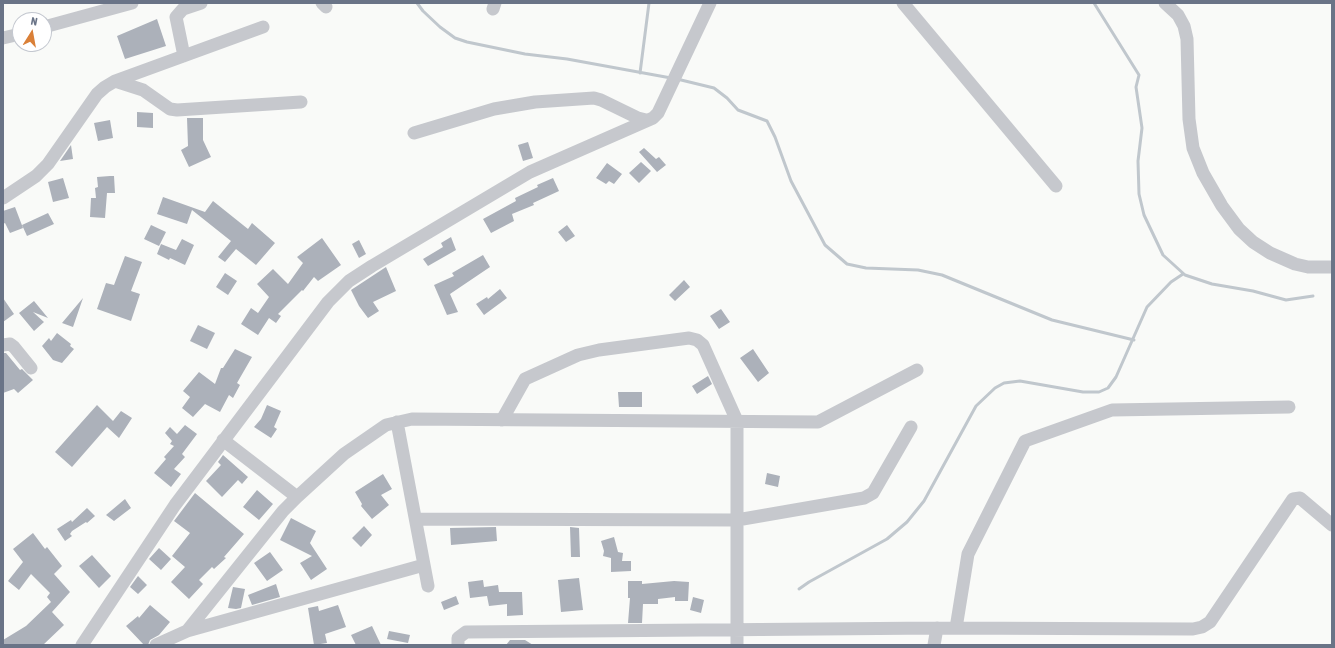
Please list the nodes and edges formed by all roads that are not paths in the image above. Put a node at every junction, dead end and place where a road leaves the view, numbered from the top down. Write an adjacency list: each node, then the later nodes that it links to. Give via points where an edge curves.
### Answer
1 (132, 3): 7 (street)
2 (200, 3): 6 (street)
3 (710, 3): 12 (street, via 658,113)
4 (903, 3): 14 (street)
5 (1165, 3): 16 (street, via 1178,15 1187,39 1189,119 1193,148 1203,173 1222,206 1239,229 1270,253 1301,266)
6 (180, 6): 9 (street, via 176,18)
7 (52, 25)
8 (263, 26): 9 (street)
9 (184, 56): 10 (street)
10 (115, 81): 11 (street, via 143,90 170,109 177,110); 15 (street, via 97,94 48,164 36,176)
11 (301, 102)
12 (646, 120): 13 (street, via 601,100 586,99 535,102 494,109); 25 (street, via 530,172 350,281 328,302)
13 (414, 133)
14 (1056, 186)
15 (3, 198)
16 (1332, 267)
17 (3, 344): 18 (street, via 14,346)
18 (31, 368)
19 (917, 370): 22 (street, via 818,422)
20 (1289, 407): 33 (street, via 1112,410 1025,441 968,554)
21 (502, 420): 22 (street); 22 (street, via 525,379 559,362 599,350 689,338 703,345); 23 (street, via 412,419)
22 (737, 421): 28 (street)
23 (397, 422): 26 (street, via 377,431 344,454); 27 (street)
24 (911, 427): 28 (street, via 869,496)
25 (223, 440): 26 (street); 36 (street, via 175,505)
26 (297, 497): 34 (street)
27 (416, 519): 28 (street); 30 (street)
28 (737, 520): 35 (street)
29 (1332, 525): 33 (street, via 1300,498 1294,499 1210,622 1202,627)
30 (424, 565): 31 (street); 34 (street)
31 (428, 586)
32 (937, 628): 33 (street); 35 (street); 40 (street)
33 (956, 628)
34 (187, 630): 37 (street)
35 (737, 630): 38 (street, via 466,632 458,638); 39 (street)
36 (82, 645)
37 (156, 645)
38 (458, 645)
39 (737, 645)
40 (934, 645)

